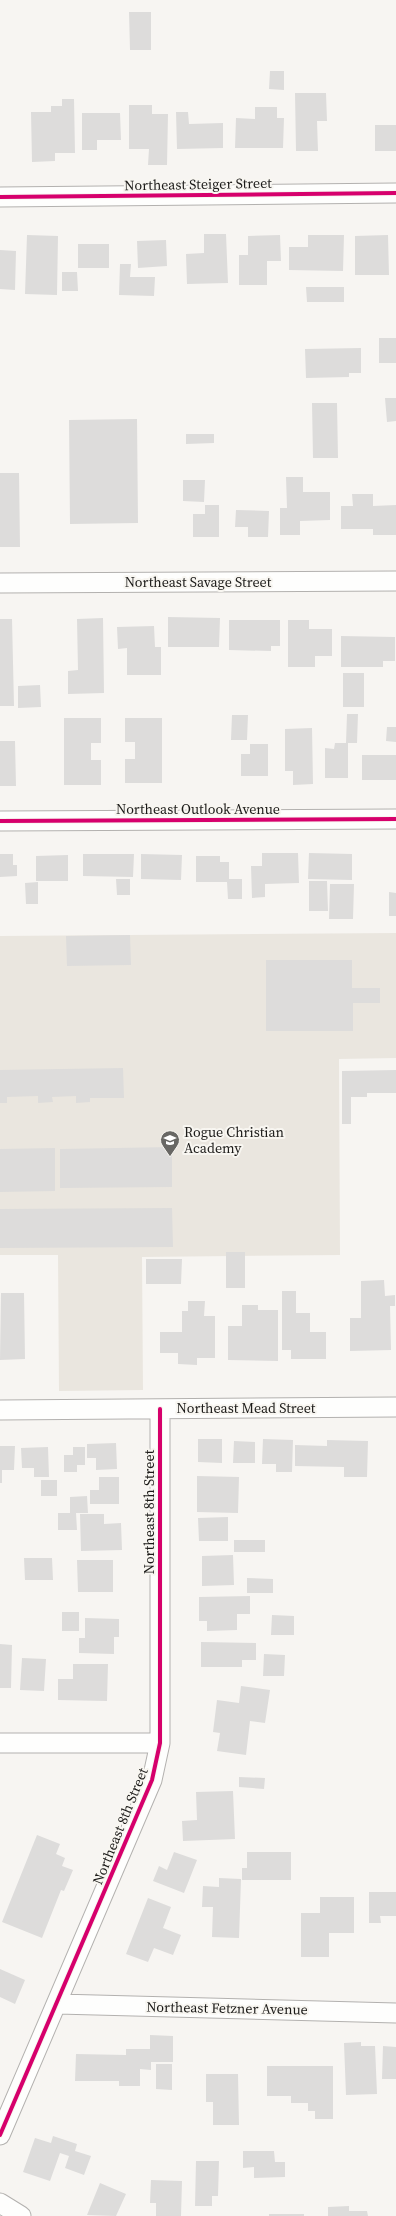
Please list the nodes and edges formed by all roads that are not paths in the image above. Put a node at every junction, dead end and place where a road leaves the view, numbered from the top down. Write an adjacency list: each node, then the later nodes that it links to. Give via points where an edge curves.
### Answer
1 (396, 193): 2 (street, Northeast Steiger Street)
2 (0, 197)
3 (396, 581): 4 (street, Northeast Savage Street)
4 (0, 583)
5 (396, 819): 6 (street, Northeast Outlook Avenue)
6 (0, 821)
7 (396, 1407): 8 (street, Northeast Mead Street)
8 (160, 1409): 9 (street, Northeast Mead Street); 10 (street, Northeast 8th Street)
9 (0, 1410)
10 (160, 1743): 11 (street); 12 (street, Northeast 8th Street, via 152,1780)
11 (0, 1744)
12 (58, 2004): 13 (street, Northeast Fetzner Avenue); 14 (street, Northeast 8th Street)
13 (396, 2013)
14 (0, 2135)
15 (0, 2203): 16 (street)
16 (21, 2216)

